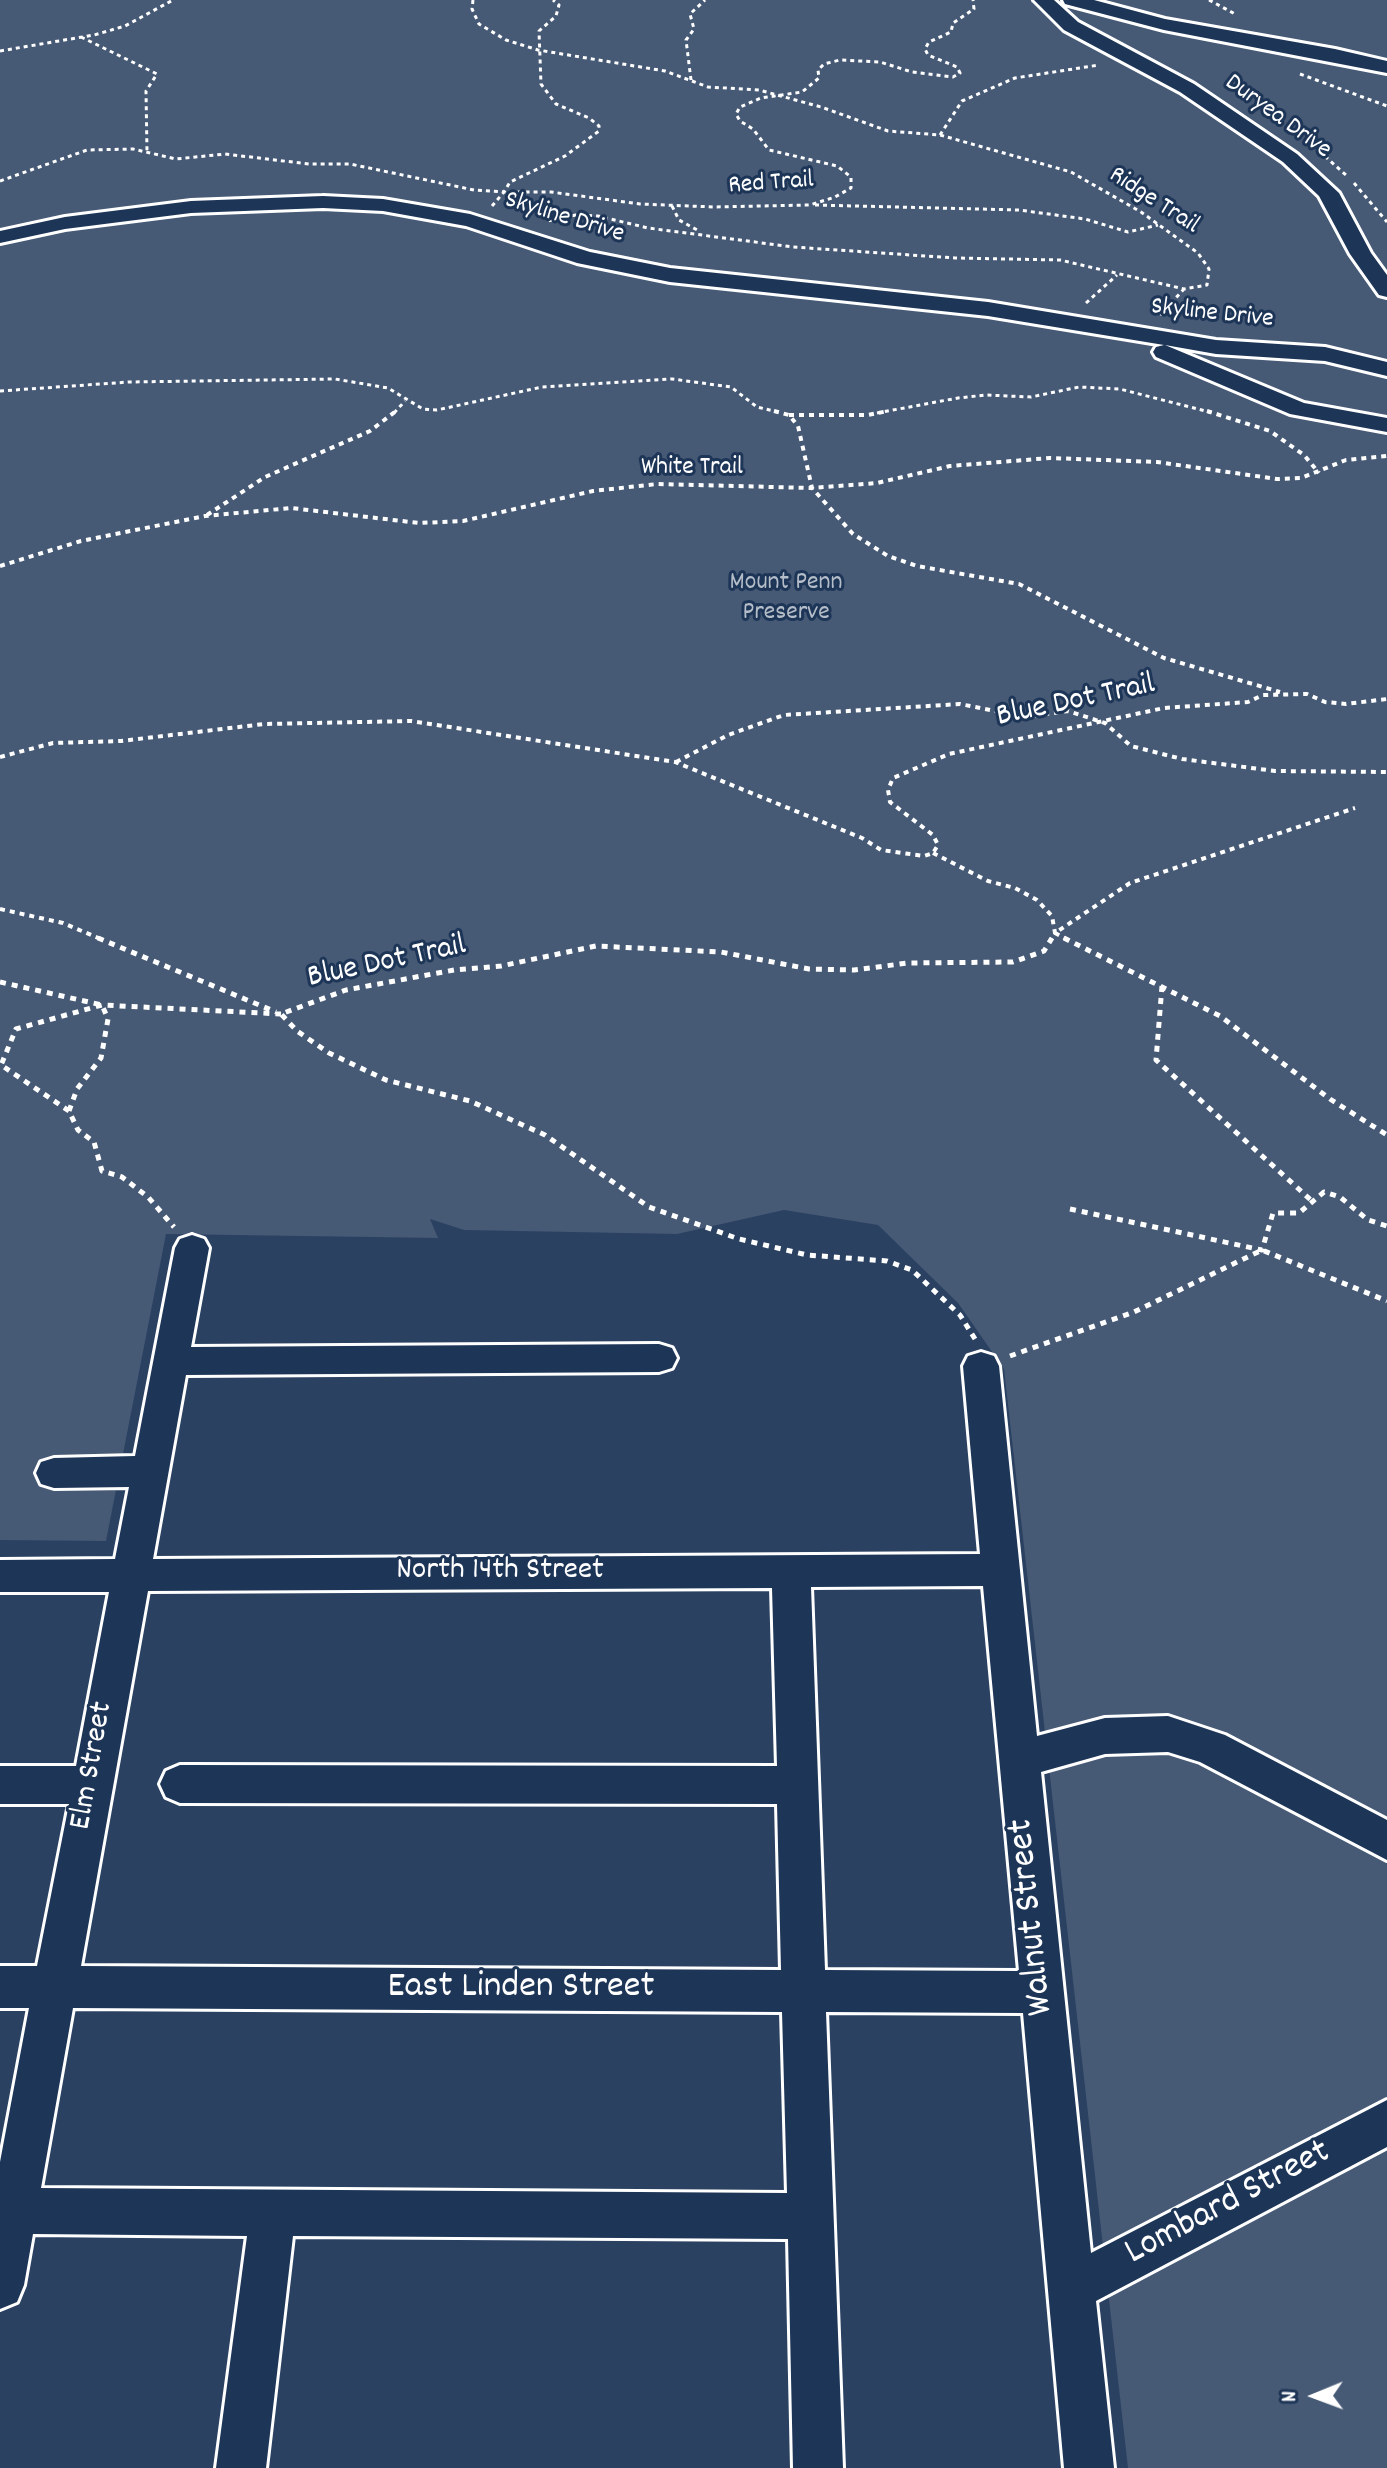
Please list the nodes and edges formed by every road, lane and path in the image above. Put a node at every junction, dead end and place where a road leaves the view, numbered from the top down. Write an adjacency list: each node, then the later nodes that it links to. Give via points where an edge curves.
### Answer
1 (173, 0): 9 (path, via 125,26)
2 (473, 0): 11 (path, Ridge Trail, via 479,24)
3 (553, 0): 11 (path, via 559,5 556,16 539,31)
4 (705, 0): 15 (path, via 690,14 694,29 686,40)
5 (974, 0): 16 (path, Red Trail, via 974,9 925,49 957,67 960,73 953,77 840,60 824,64 819,78 802,92)
6 (1043, 0): 10 (street, Duryea Drive)
7 (1072, 0): 8 (street, Duryea Drive)
8 (1134, 18): 10 (street, Duryea Drive, via 1089,24); 14 (street, Duryea Drive)
9 (81, 37): 12 (path); 18 (path, via 157,74 146,91)
10 (1090, 38): 13 (street, Duryea Drive)
11 (538, 50): 15 (path, Ridge Trail); 20 (path, via 547,95 589,118 599,131 565,156 510,182)
12 (0, 51)
13 (1126, 57): 17 (path, via 1080,70 1015,78 962,101); 29 (street, Duryea Drive, via 1187,88 1314,178)
14 (1387, 67)
15 (691, 80): 16 (path, Ridge Trail)
16 (780, 96): 17 (path, Ridge Trail, via 888,131); 21 (path, Red Trail, via 747,102 736,114 769,150 837,166 851,177 851,188)
17 (940, 135): 24 (path, Ridge Trail, via 1071,172)
18 (147, 152): 19 (path, Red Trail, via 87,150); 20 (path, Red Trail, via 176,159 225,154 350,164)
19 (0, 181)
20 (504, 192): 22 (path, Red Trail); 23 (path)
21 (810, 205): 22 (path, Red Trail); 24 (path, via 1019,210 1085,219 1128,232)
22 (672, 206): 26 (path, via 679,220)
23 (470, 220): 25 (street, Skyline Drive); 27 (street, Skyline Drive, via 383,205 284,203 158,210)
24 (1158, 225): 28 (path, Ridge Trail, via 1198,253 1209,269 1207,285 1184,289)
25 (496, 228): 26 (path, Ridge Trail, via 576,215); 30 (street, Skyline Drive, via 585,258 670,275)
26 (703, 233): 28 (path, Ridge Trail, via 793,247 1060,260)
27 (0, 237)
28 (1118, 274): 30 (path)
29 (1387, 290)
30 (1065, 322): 31 (street, Skyline Drive)
31 (1112, 331): 32 (street, Skyline Drive, via 1216,347); 35 (street, Skyline Drive)
32 (1305, 352): 33 (street, Skyline Drive); 35 (street, Skyline Drive, via 1258,366)
33 (1387, 369)
34 (0, 391): 36 (path, via 129,382 335,379 388,388)
35 (1260, 394): 38 (street, Skyline Drive, via 1298,409)
36 (405, 401): 37 (path, via 437,410 542,387 672,379 731,387 757,407); 42 (path, via 370,431 265,477)
37 (789, 415): 40 (path, via 868,415 986,395 1031,397 1079,387 1120,389 1270,431); 41 (path, via 798,426)
38 (1387, 425)
39 (1387, 456): 40 (path, White Trail, via 1346,460)
40 (1319, 473): 41 (path, White Trail, via 1277,479 1157,462 1050,458 950,466 877,483)
41 (812, 488): 42 (path, White Trail, via 657,484 593,491 463,521 419,523 291,508); 44 (path, via 853,534 888,556 1019,584 1164,658)
42 (205, 516): 43 (path, White Trail, via 81,541)
43 (0, 566)
44 (1285, 694): 45 (path, Blue Dot Trail, via 1307,694 1325,702); 46 (path, Blue Dot Trail, via 1164,708)
45 (1387, 699)
46 (1105, 723): 48 (path, via 1068,711 1025,717 960,704 784,715); 49 (path, via 1131,746 1182,759 1275,771); 51 (path, Blue Dot Trail, via 949,754 893,778 890,802 933,835 938,845)
47 (0, 757): 48 (path, via 53,743 376,720)
48 (675, 762): 51 (path, via 881,850)
49 (1387, 772)
50 (1355, 808): 53 (path, Blue Dot Trail, via 1130,883)
51 (933, 853): 53 (path, via 1037,900 1052,916)
52 (0, 909): 57 (path, via 63,923)
53 (1055, 933): 55 (path); 57 (path, Blue Dot Trail, via 1044,951 1013,962 908,963 854,970 809,969 721,952 596,946 346,990)
54 (0, 982): 56 (path)
55 (1162, 986): 59 (path, via 1220,1016); 60 (path, via 1156,1060)
56 (102, 1005): 57 (path); 58 (path, via 108,1019 101,1058 77,1089); 58 (path, via 16,1029 1,1065)
57 (281, 1014): 68 (path, Blue Dot Trail, via 329,1053 386,1080 470,1101 545,1135 649,1207 739,1239 807,1255 887,1261 912,1270 960,1315 974,1336)
58 (69, 1111): 63 (path, via 78,1130 94,1142 102,1171 122,1177 148,1197)
59 (1387, 1135)
60 (1312, 1201): 62 (path, via 1324,1192 1332,1194 1368,1220); 64 (path, via 1299,1213 1273,1213)
61 (1070, 1209): 64 (path)
62 (1387, 1226)
63 (192, 1248): 67 (street, Elm Street)
64 (1262, 1250): 65 (path); 68 (path, via 1134,1312)
65 (1387, 1301)
66 (659, 1358): 67 (street)
67 (171, 1361): 69 (street, Elm Street)
68 (981, 1366): 71 (street, Walnut Street)
69 (151, 1471): 70 (street); 74 (street, Elm Street)
70 (54, 1473)
71 (1000, 1570): 72 (street, North 14th Street); 75 (street, Walnut Street)
72 (791, 1571): 74 (street, North 14th Street); 79 (street)
73 (0, 1576): 74 (street, North 14th Street)
74 (132, 1576): 78 (street, Elm Street)
75 (1018, 1760): 80 (street, via 1105,1736 1168,1734 1211,1748); 84 (street, Walnut Street)
76 (180, 1784): 79 (street)
77 (0, 1785): 78 (street)
78 (90, 1785): 82 (street, Elm Street)
79 (796, 1785): 83 (street)
80 (1387, 1841)
81 (0, 1987): 82 (street, East Linden Street)
82 (54, 1987): 83 (street, East Linden Street); 86 (street, Elm Street)
83 (802, 1992): 84 (street, East Linden Street); 88 (street)
84 (1042, 1992): 90 (street, Walnut Street)
85 (1387, 2123): 90 (street, Lombard Street)
86 (7, 2211): 87 (street); 89 (street, Elm Street)
87 (273, 2212): 88 (street); 91 (street)
88 (810, 2216): 92 (street)
89 (0, 2285)
90 (1072, 2288): 93 (street, Walnut Street)
91 (241, 2468)
92 (818, 2468)
93 (1089, 2468)

